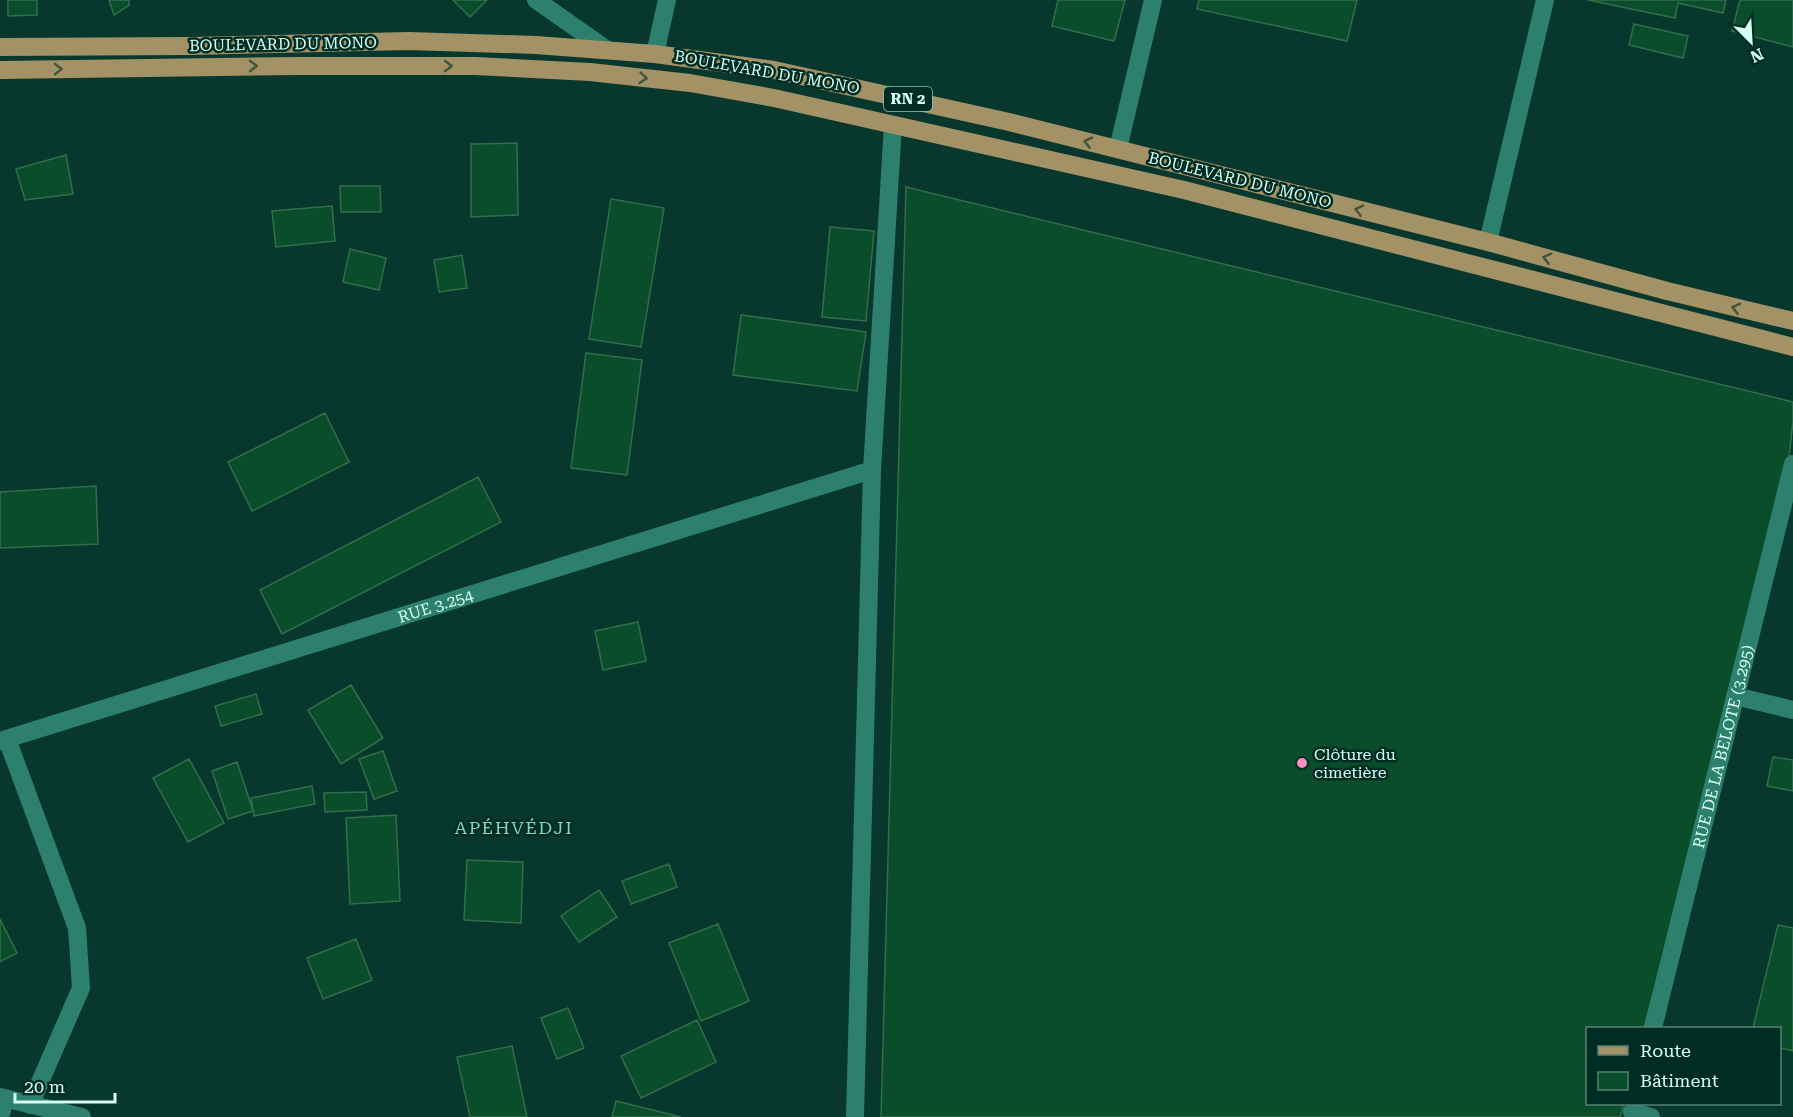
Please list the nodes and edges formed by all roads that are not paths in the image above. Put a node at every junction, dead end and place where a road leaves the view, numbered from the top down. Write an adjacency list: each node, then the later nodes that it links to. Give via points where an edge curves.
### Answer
1 (536, 0): 6 (street)
2 (667, 0): 7 (street)
3 (1153, 0): 10 (street)
4 (1545, 0): 11 (street)
5 (0, 47): 6 (main road, BOULEVARD DU MONO / RN 2, via 408,41)
6 (606, 49): 7 (main road, BOULEVARD DU MONO / RN 2)
7 (655, 54): 10 (main road, BOULEVARD DU MONO / RN 2, one-way to 7, via 835,82)
8 (0, 70): 9 (main road, BOULEVARD DU MONO / RN 2, one-way to 9, via 440,66 590,72 711,86)
9 (893, 125): 13 (main road, BOULEVARD DU MONO / RN 2, via 1184,190); 15 (street)
10 (1118, 149): 11 (main road, BOULEVARD DU MONO / RN 2, one-way to 10)
11 (1488, 242): 12 (main road, BOULEVARD DU MONO / RN 2, one-way to 11)
12 (1793, 321)
13 (1793, 347)
14 (1793, 464): 16 (street, RUE DE LA BELOTE (3.295))
15 (872, 470): 18 (street, RUE 3.254); 25 (street)
16 (1735, 696): 17 (street); 19 (street, RUE DE LA BELOTE (3.295))
17 (1793, 710)
18 (4, 740): 21 (street, via 77,928 81,988)
19 (1653, 1027)
20 (2, 1098): 21 (street); 23 (street)
21 (30, 1105): 24 (street)
22 (1632, 1111): 26 (street)
23 (0, 1117)
24 (82, 1117)
25 (855, 1117)
26 (1651, 1117)

